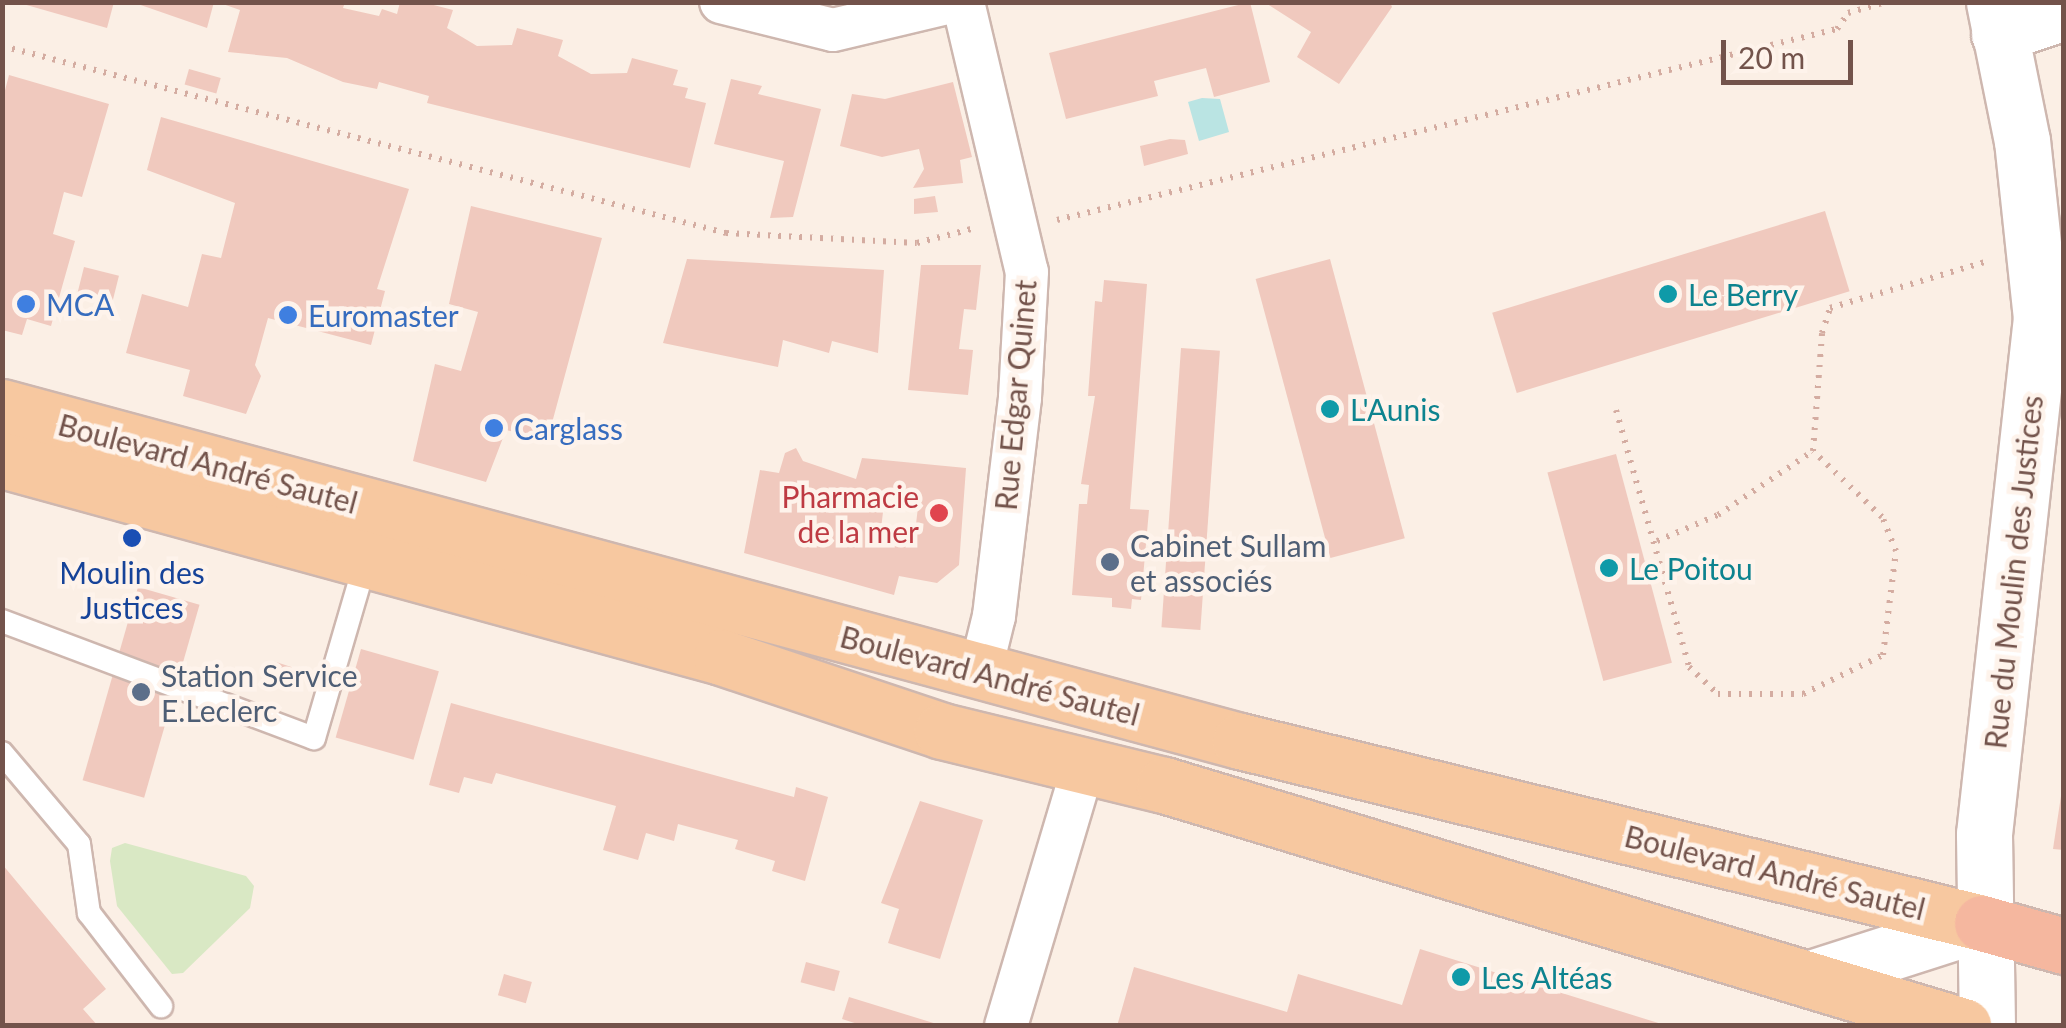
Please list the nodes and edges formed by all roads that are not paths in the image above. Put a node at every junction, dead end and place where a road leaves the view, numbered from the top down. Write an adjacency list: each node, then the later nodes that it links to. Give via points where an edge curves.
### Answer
1 (720, 2): 2 (street, via 833,30)
2 (951, 2)
3 (963, 2): 10 (street, Rue Edgar Quinet, via 1028,272 994,616)
4 (2064, 12): 5 (street)
5 (1997, 18): 13 (street, Rue du Moulin des Justices, via 2034,248 2040,346 1988,804)
6 (2, 407): 10 (main road, Boulevard André Sautel)
7 (2, 460): 8 (main road, Boulevard André Sautel)
8 (366, 560): 9 (lane, via 314,738); 12 (main road, Boulevard André Sautel, via 721,657 942,731)
9 (2, 620)
10 (980, 673): 13 (main road, Boulevard André Sautel)
11 (2, 753): 16 (lane, via 79,844 89,913)
12 (1083, 767): 15 (main road, Boulevard André Sautel, via 1164,785); 17 (street)
13 (1982, 923): 14 (highway); 15 (street); 19 (street, Rue du Moulin des Justices)
14 (2064, 946)
15 (1810, 978): 18 (main road, Boulevard André Sautel)
16 (161, 1006)
17 (1006, 1026)
18 (1962, 1026)
19 (1987, 1026)

